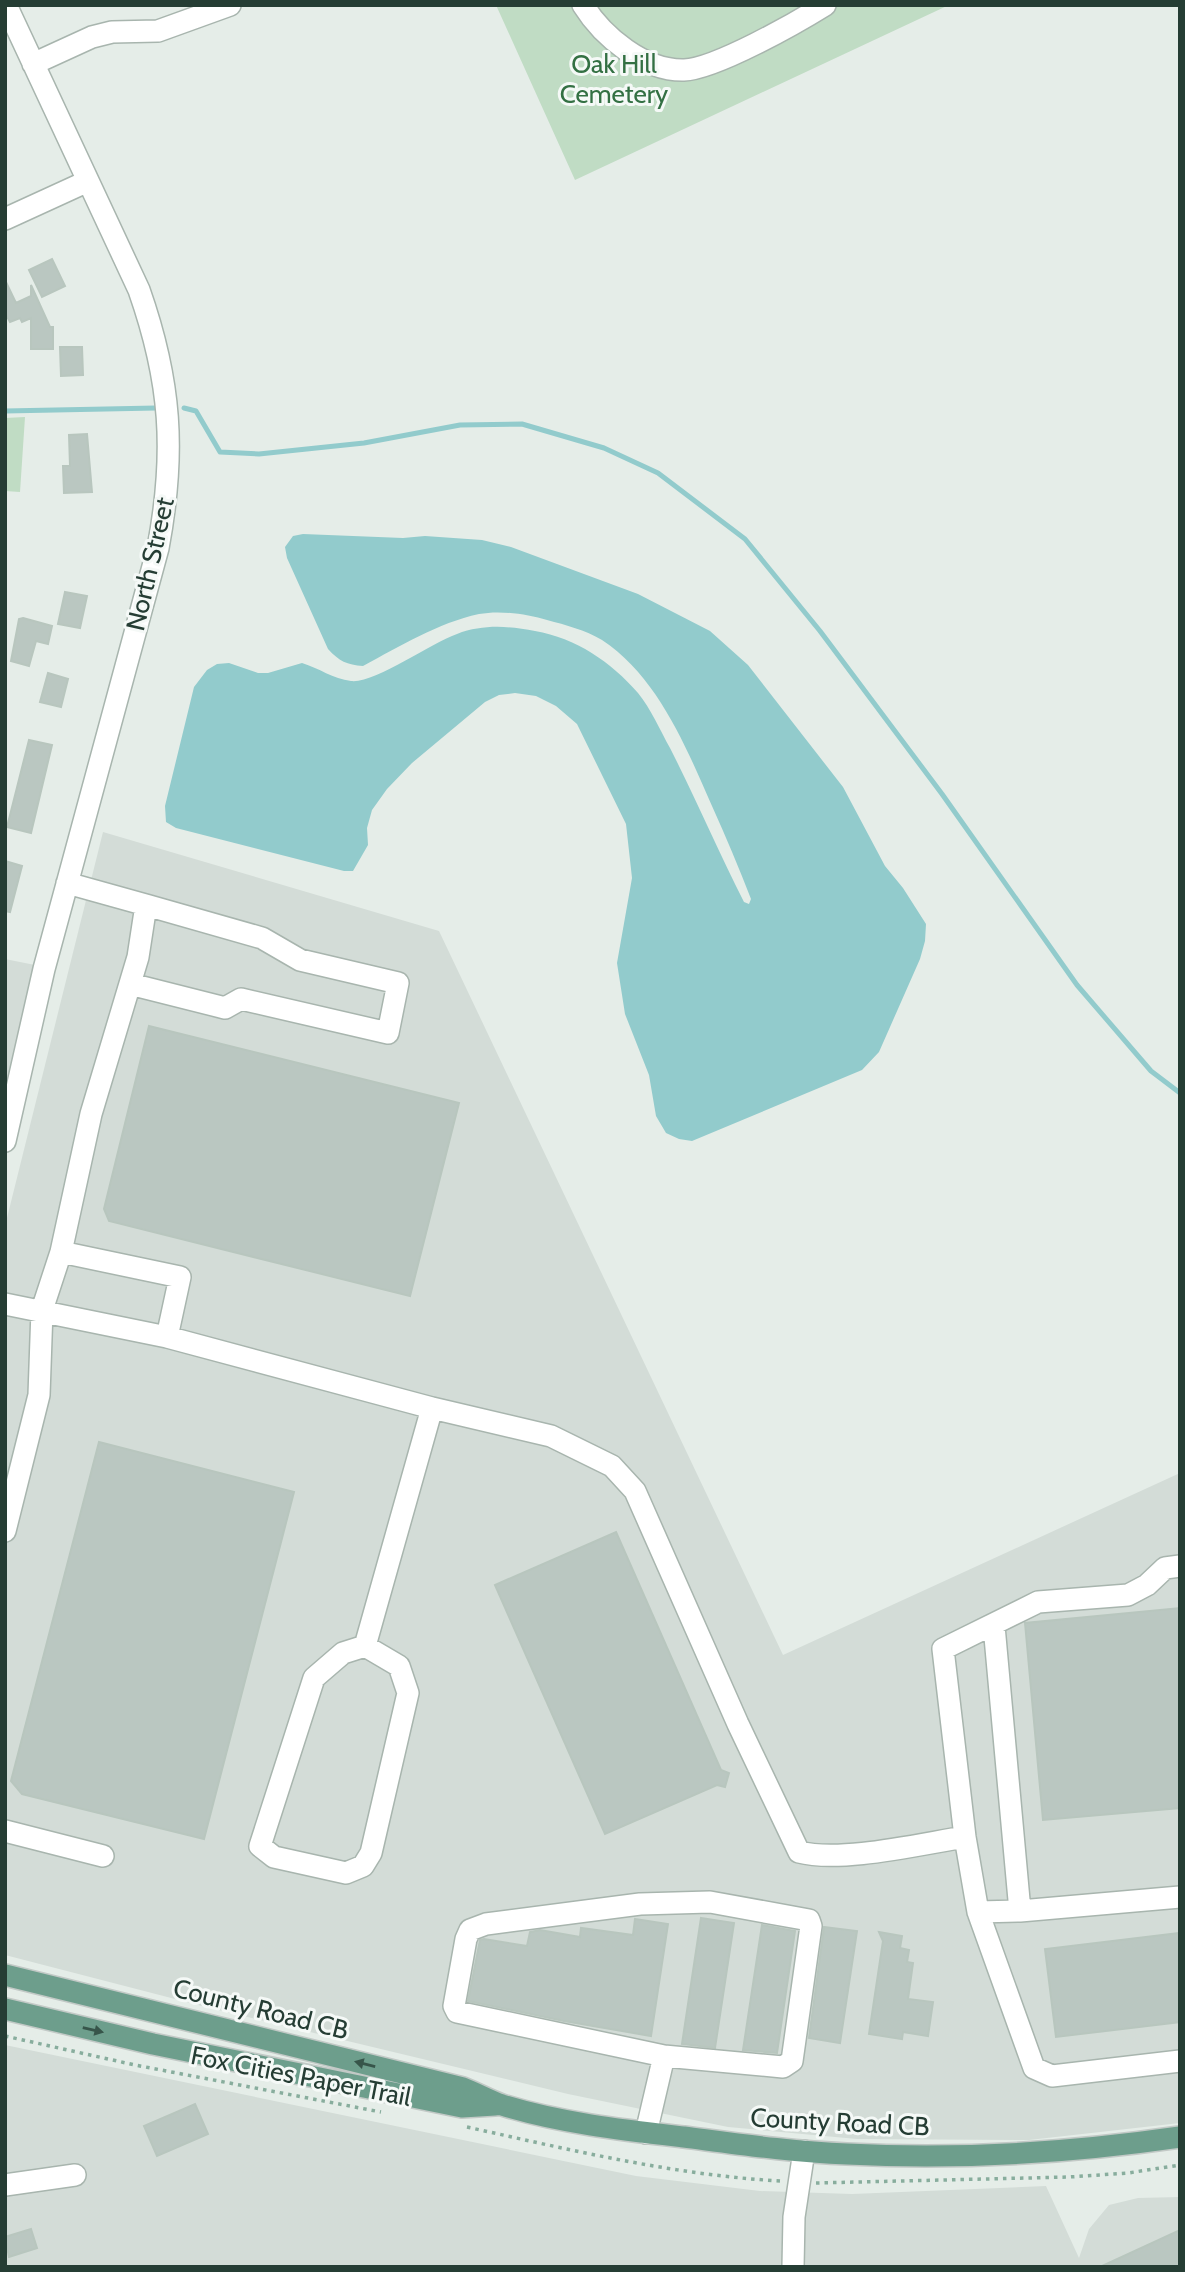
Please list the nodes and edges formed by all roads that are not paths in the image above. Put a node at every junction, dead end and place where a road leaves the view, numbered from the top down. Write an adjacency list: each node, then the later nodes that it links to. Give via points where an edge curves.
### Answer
1 (6, 5): 5 (street, North Street)
2 (230, 5): 5 (street, via 158,31 92,37)
3 (583, 5): 4 (street, via 602,30 625,49 644,60 684,70 726,56)
4 (825, 5)
5 (33, 64): 6 (street, North Street)
6 (88, 181): 7 (street); 8 (street, North Street, via 139,289 153,331 169,417 169,457 158,548)
7 (5, 219)
8 (67, 883): 9 (street); 11 (street, North Street, via 44,969)
9 (145, 905): 10 (street); 10 (street, via 262,938 300,960 398,983 388,1033 241,999 225,1008)
10 (130, 984): 13 (street, via 91,1114)
11 (16, 1047): 12 (street, North Street)
12 (5, 1141)
13 (61, 1252): 15 (street); 16 (street, via 180,1277)
14 (5, 1304): 15 (street)
15 (42, 1310): 16 (street); 18 (street, via 39,1395)
16 (167, 1337): 17 (street)
17 (432, 1408): 21 (street); 23 (street, via 551,1436 612,1466 635,1491 737,1724 799,1852 814,1856 889,1850)
18 (5, 1531)
19 (1180, 1566): 20 (street, via 1165,1568 1128,1595 1038,1602)
20 (994, 1626): 23 (street, via 943,1649); 26 (street)
21 (365, 1646): 21 (street, via 343,1653 314,1678 260,1846 274,1857 346,1873 363,1866 371,1853 408,1693 398,1666)
22 (5, 1831): 24 (street)
23 (965, 1837): 27 (street)
24 (103, 1856)
25 (1180, 1897): 26 (street)
26 (1020, 1911): 27 (street)
27 (978, 1912): 31 (street, via 1034,2068 1052,2076)
28 (5, 1975): 32 (main road, County Road CB, one-way to 28, via 463,2088)
29 (5, 2009): 32 (main road, County Road CB, one-way to 32, via 462,2107)
30 (664, 2056): 30 (street, via 783,2067 792,2061 809,1920 710,1902 640,1903 470,1930 454,2006 457,2012); 33 (street)
31 (1180, 2061)
32 (500, 2104): 33 (main road, County Road CB)
33 (646, 2133): 35 (main road, County Road CB)
34 (1180, 2137): 35 (main road, County Road CB, via 974,2156)
35 (804, 2151): 38 (street, via 794,2217)
36 (75, 2175): 37 (street)
37 (5, 2185)
38 (793, 2267)

